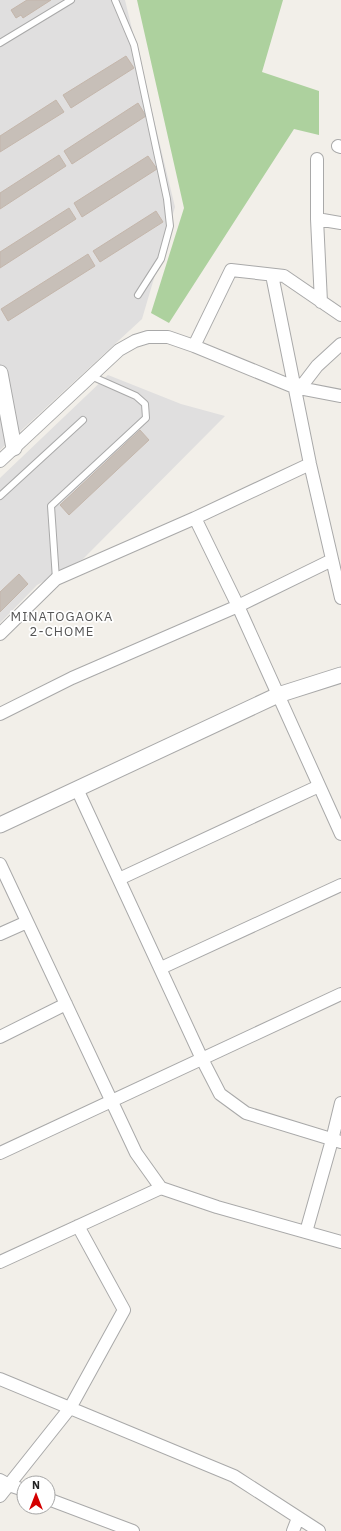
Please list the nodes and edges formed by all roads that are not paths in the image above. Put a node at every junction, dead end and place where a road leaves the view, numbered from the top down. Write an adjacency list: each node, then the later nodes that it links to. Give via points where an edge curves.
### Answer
1 (71, 0): 3 (lane)
2 (115, 0): 8 (lane, via 134,45 167,199 170,226 160,259)
3 (0, 43)
4 (317, 159): 5 (street)
5 (317, 219): 6 (street); 9 (street)
6 (341, 223)
7 (272, 275): 9 (street, via 284,276); 12 (street, via 231,270); 15 (street)
8 (138, 295)
9 (321, 302): 10 (street)
10 (341, 316)
11 (341, 344): 15 (street, via 317,366 304,383)
12 (194, 346): 14 (street, via 168,337 148,337 119,350); 15 (street)
13 (0, 373): 18 (street)
14 (91, 376): 18 (street); 24 (lane, via 136,396 145,404 146,418 51,506)
15 (294, 386): 16 (street); 20 (street)
16 (341, 396)
17 (83, 420): 21 (lane)
18 (14, 448): 19 (street)
19 (0, 461)
20 (310, 464): 22 (street); 23 (street)
21 (0, 496)
22 (195, 518): 24 (street); 26 (street)
23 (332, 560): 25 (street); 26 (street)
24 (56, 579): 27 (street)
25 (340, 590)
26 (238, 606): 29 (street); 30 (street, via 72,678)
27 (0, 634)
28 (341, 675): 29 (street)
29 (278, 695): 31 (street); 32 (street)
30 (0, 714)
31 (319, 786): 34 (street); 36 (street)
32 (77, 789): 33 (street); 36 (street)
33 (0, 825)
34 (341, 834)
35 (0, 864): 38 (street)
36 (119, 879): 40 (street)
37 (341, 885): 40 (street)
38 (27, 922): 39 (street); 42 (street)
39 (0, 934)
40 (161, 968): 44 (street)
41 (341, 994): 44 (street)
42 (66, 1004): 43 (street); 45 (street)
43 (0, 1037)
44 (202, 1059): 45 (street); 47 (street, via 220,1094 246,1113)
45 (112, 1101): 48 (street); 49 (street, via 136,1153)
46 (341, 1103): 47 (street)
47 (337, 1141): 51 (street)
48 (0, 1154)
49 (161, 1188): 50 (street); 51 (street)
50 (78, 1226): 53 (street); 55 (street, via 124,1310)
51 (306, 1232): 52 (street)
52 (341, 1242)
53 (0, 1262)
54 (0, 1379): 55 (street)
55 (70, 1408): 56 (street); 60 (street, via 234,1476)
56 (4, 1482): 57 (street); 58 (street)
57 (16, 1487)
58 (0, 1496)
59 (56, 1502): 61 (street)
60 (298, 1518): 62 (street); 63 (street)
61 (133, 1531)
62 (293, 1531)
63 (319, 1531)

